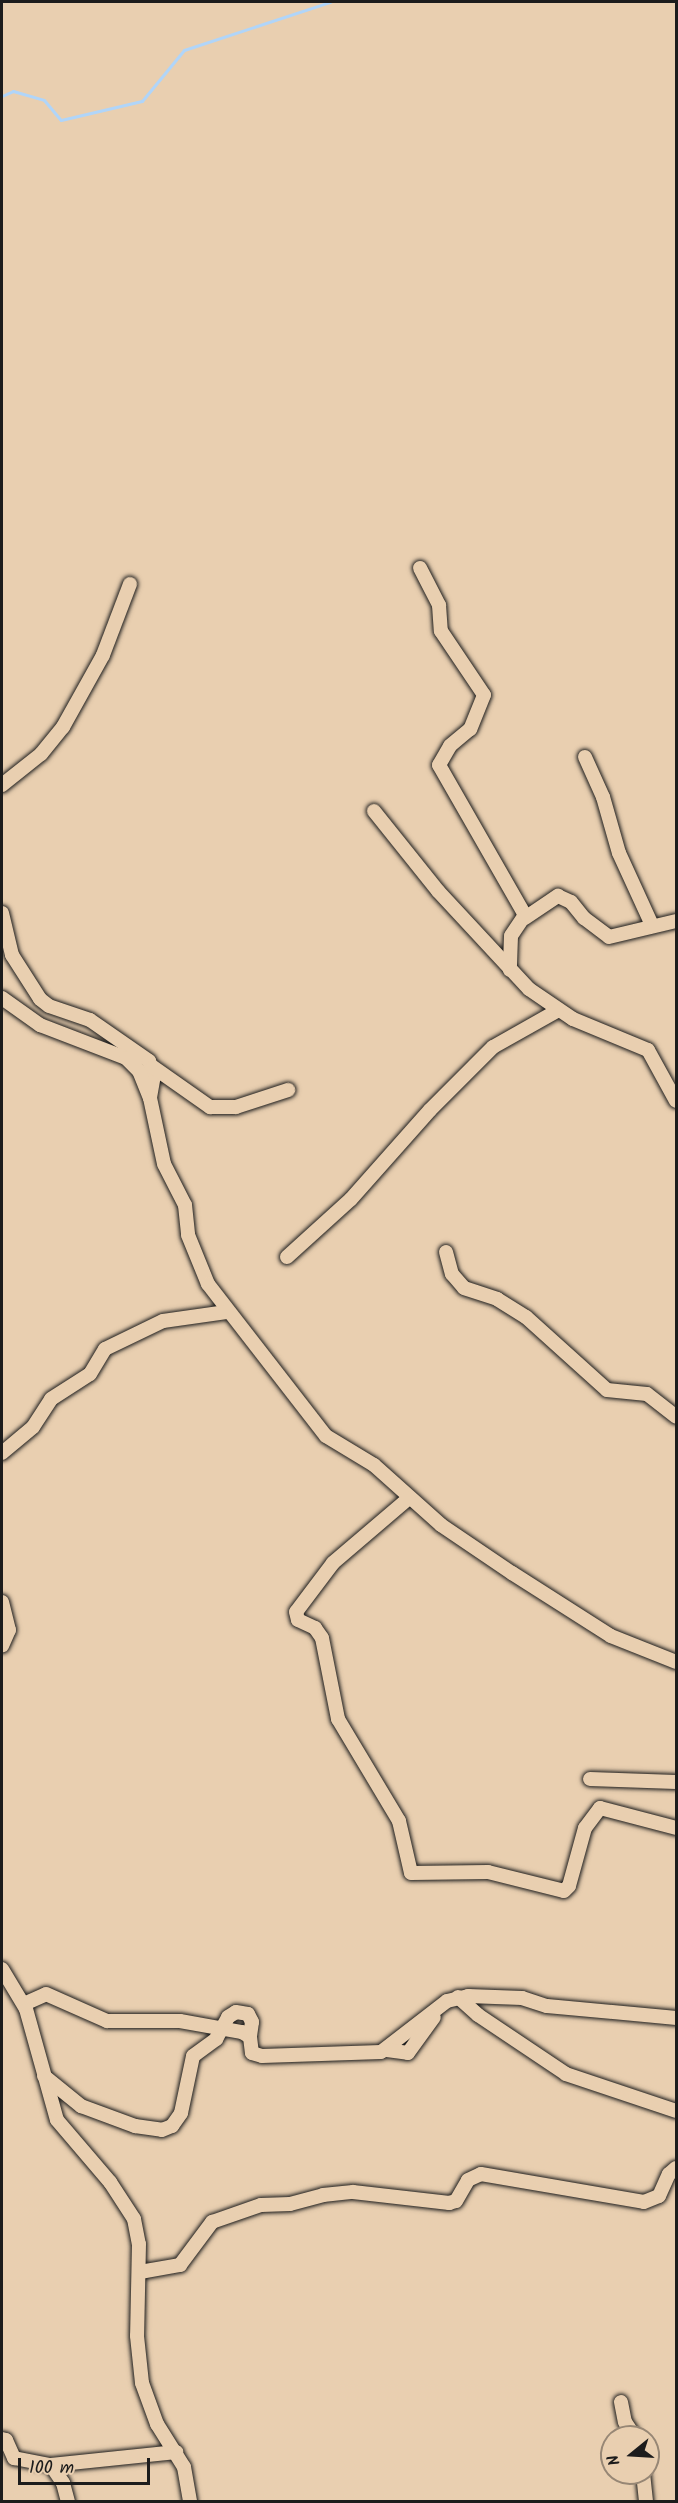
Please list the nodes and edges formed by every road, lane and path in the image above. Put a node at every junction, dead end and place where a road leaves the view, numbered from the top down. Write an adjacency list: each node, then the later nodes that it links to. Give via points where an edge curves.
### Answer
1 (420, 568): 7 (street, via 440,605 441,631 484,695 470,729 440,759 441,771)
2 (130, 584): 4 (street, via 103,656 63,728 41,754)
3 (585, 757): 9 (street, via 603,797 619,853)
4 (2, 785)
5 (374, 811): 10 (street, via 438,891)
6 (2, 913): 13 (street, via 12,955 45,1003 90,1020)
7 (525, 918): 9 (street, via 551,897 561,896 609,937); 10 (street, via 511,936)
8 (676, 921): 9 (street)
9 (652, 925)
10 (510, 970): 12 (street)
11 (2, 998): 15 (street, via 25,1017 58,1034 126,1058 139,1071)
12 (557, 1011): 16 (street, via 648,1050); 18 (street, via 493,1047 430,1110 351,1199)
13 (153, 1067): 14 (street, via 210,1107 236,1107); 15 (street)
14 (288, 1090)
15 (150, 1098): 19 (street, via 164,1164 188,1214 191,1242 208,1284)
16 (676, 1101)
17 (446, 1252): 20 (street, via 452,1274 464,1288 497,1299 525,1317 607,1390 647,1394)
18 (286, 1257)
19 (226, 1312): 21 (street, via 163,1321 105,1349 90,1374 51,1399 33,1427); 22 (street, via 326,1436 374,1466)
20 (676, 1417)
21 (2, 1453)
22 (409, 1498): 25 (street, via 459,1536 611,1636); 28 (street, via 333,1563 296,1612 298,1620 315,1628 322,1638 338,1719 399,1821 411,1873 488,1872 564,1891 569,1886 585,1828 600,1808)
23 (2, 1602): 24 (street, via 9,1630)
24 (2, 1646)
25 (676, 1662)
26 (590, 1779): 27 (street)
27 (676, 1782)
28 (676, 1828)
29 (2, 1969): 31 (street)
30 (458, 1997): 32 (street, via 522,1998 548,2006); 34 (street, via 439,2008 412,2050 405,2054 387,2050 262,2056 250,2050); 36 (street, via 478,2015 566,2074)
31 (24, 2004): 33 (street, via 46,1994 107,2021 180,2021); 35 (street)
32 (676, 2018)
33 (220, 2028): 34 (street); 34 (street, via 231,2014 244,2012 252,2019); 35 (street, via 216,2039 193,2056 181,2113 166,2129 144,2128 81,2106)
34 (250, 2037)
35 (44, 2076): 38 (street, via 57,2120 110,2182 134,2218)
36 (676, 2111)
37 (676, 2168): 38 (street, via 659,2196 644,2202 481,2174 468,2180 456,2201 449,2203 353,2192 323,2195 290,2205 261,2205 212,2222 180,2265)
38 (140, 2272): 42 (street, via 137,2336 142,2383 157,2424)
39 (621, 2402): 40 (street)
40 (627, 2425)
41 (2, 2439): 43 (street, via 14,2458)
42 (176, 2452): 43 (street); 46 (street, via 188,2478)
43 (51, 2465): 45 (street, via 63,2482)
44 (644, 2485): 47 (street)
45 (68, 2502)
46 (190, 2502)
47 (646, 2502)

